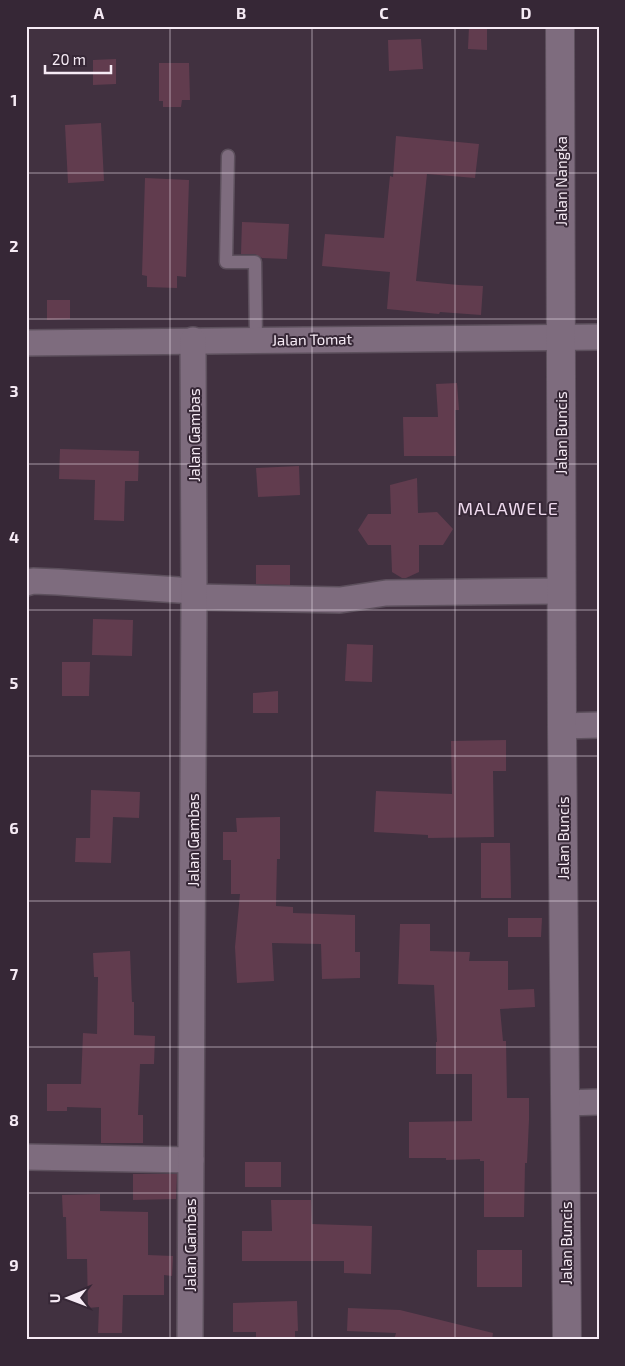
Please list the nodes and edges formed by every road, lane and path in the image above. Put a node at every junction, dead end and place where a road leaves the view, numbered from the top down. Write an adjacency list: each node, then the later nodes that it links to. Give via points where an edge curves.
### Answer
1 (560, 26): 3 (street, Jalan Nangka)
2 (228, 156): 6 (lane, via 226,262 256,262)
3 (561, 337): 4 (street, Jalan Tomat); 6 (street, Jalan Tomat); 9 (street, Jalan Buncis)
4 (599, 337)
5 (193, 340): 6 (street, Jalan Tomat); 7 (street, Jalan Tomat); 10 (street, Jalan Gambas)
6 (256, 340)
7 (26, 342)
8 (26, 583): 10 (street, via 58,582)
9 (562, 591): 10 (street, via 386,592 340,600); 11 (street, Jalan Buncis)
10 (194, 594): 16 (street, Jalan Gambas)
11 (562, 726): 12 (street); 14 (street, Jalan Buncis)
12 (599, 726)
13 (599, 1102): 14 (street)
14 (565, 1103): 18 (street, Jalan Buncis)
15 (26, 1157): 16 (street)
16 (191, 1160): 17 (street, Jalan Gambas)
17 (190, 1340)
18 (566, 1340)

